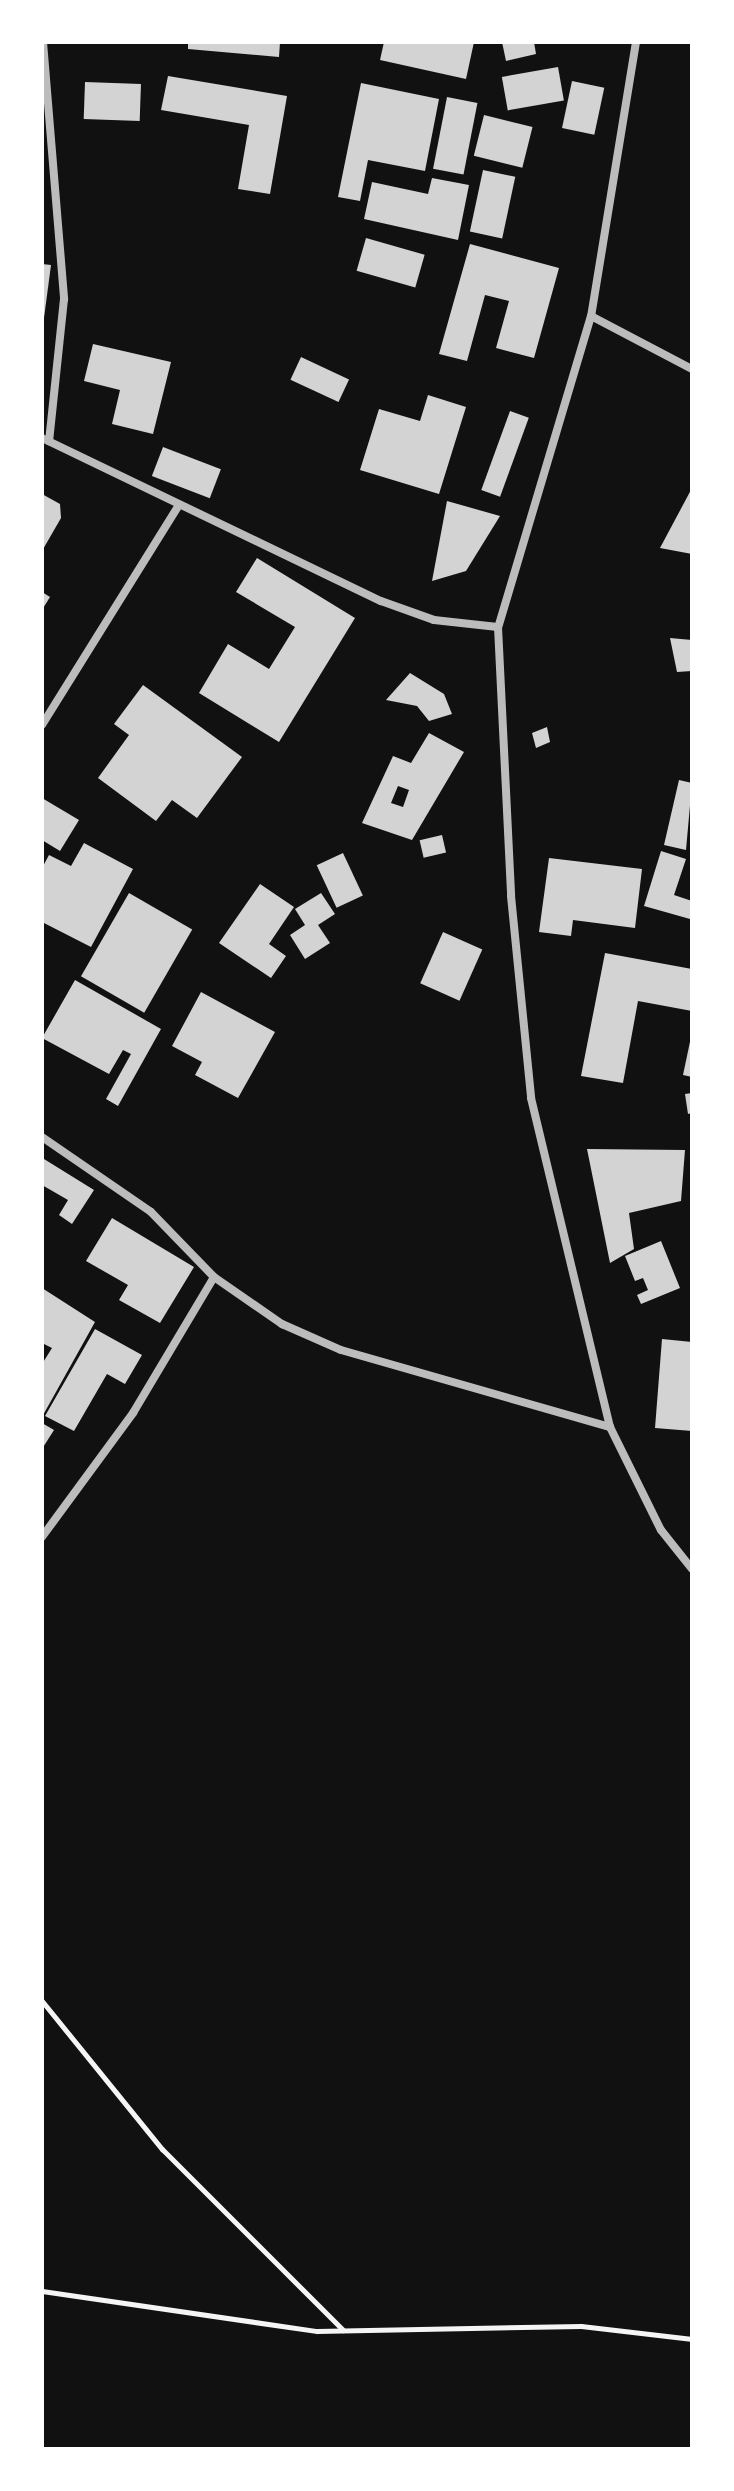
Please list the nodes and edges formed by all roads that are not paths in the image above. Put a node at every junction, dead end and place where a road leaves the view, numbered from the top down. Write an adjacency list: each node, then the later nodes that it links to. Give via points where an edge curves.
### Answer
1 (43, 42): 5 (street, via 64,299)
2 (636, 42): 3 (street)
3 (591, 316): 4 (street); 7 (street)
4 (692, 369)
5 (46, 440): 6 (street)
6 (179, 505): 7 (street, via 381,601 434,620); 8 (street)
7 (498, 627): 11 (street, via 512,911 531,1098)
8 (42, 725)
9 (42, 1137): 10 (street, via 151,1212)
10 (214, 1277): 11 (street, via 282,1324 341,1350); 12 (street, via 133,1413)
11 (610, 1427): 13 (street, via 661,1530)
12 (42, 1537)
13 (692, 1569)

